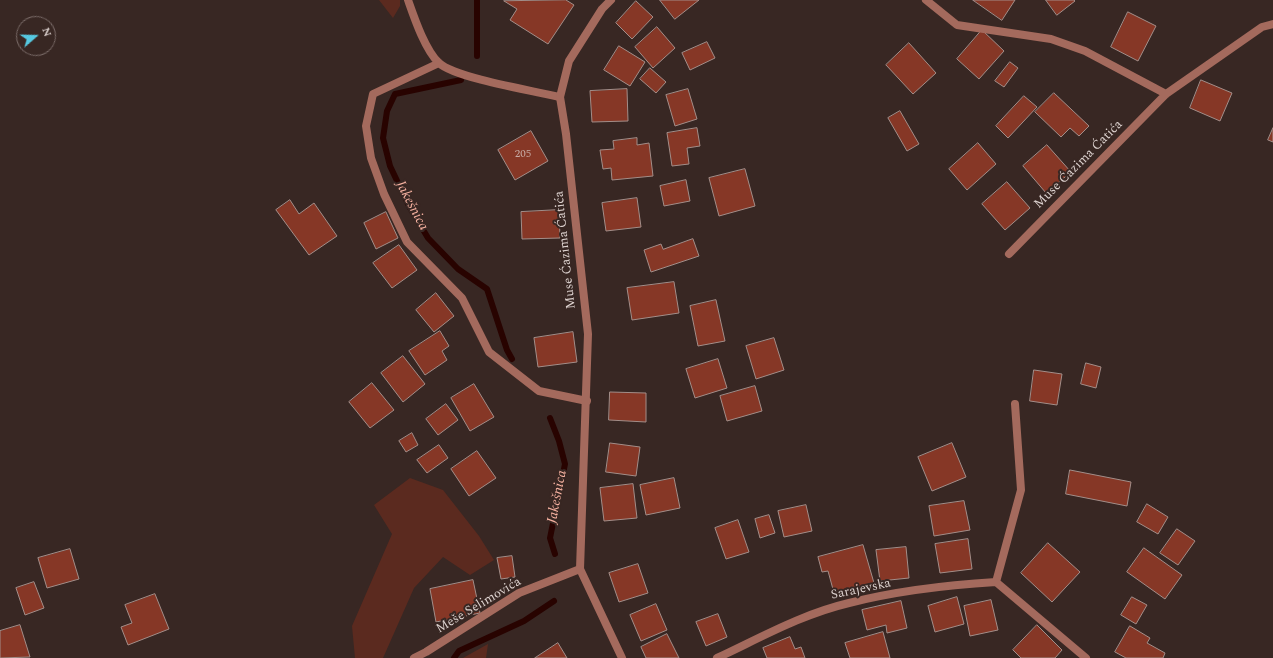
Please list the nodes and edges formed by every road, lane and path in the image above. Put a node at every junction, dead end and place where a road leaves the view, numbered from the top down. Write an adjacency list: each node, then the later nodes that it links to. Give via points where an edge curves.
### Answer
1 (408, 0): 5 (street, via 421,35)
2 (611, 0): 7 (street, Muse Ćazima Ćatića, via 602,9 569,61)
3 (926, 0): 6 (street, via 957,25 1051,39 1085,51)
4 (1273, 24): 6 (street, Muse Ćazima Ćatića, via 1262,27)
5 (439, 63): 7 (street, via 458,73); 9 (street, via 373,94 366,126 370,158 384,194 407,242 462,298 489,352 539,391)
6 (1166, 94): 8 (street, Muse Ćazima Ćatića)
7 (560, 98): 9 (street, Muse Ćazima Ćatića, via 588,334)
8 (1009, 254)
9 (587, 401): 11 (street, Muse Ćazima Ćatića)
10 (1015, 404): 12 (street, via 1021,490)
11 (580, 569): 13 (street, Meše Selimovića, via 519,593); 14 (street, Muse Ćazima Ćatića)
12 (996, 582): 15 (street, Sarajevska, via 950,585 848,603 794,621); 16 (street)
13 (414, 658)
14 (622, 658)
15 (717, 658)
16 (1086, 658)

